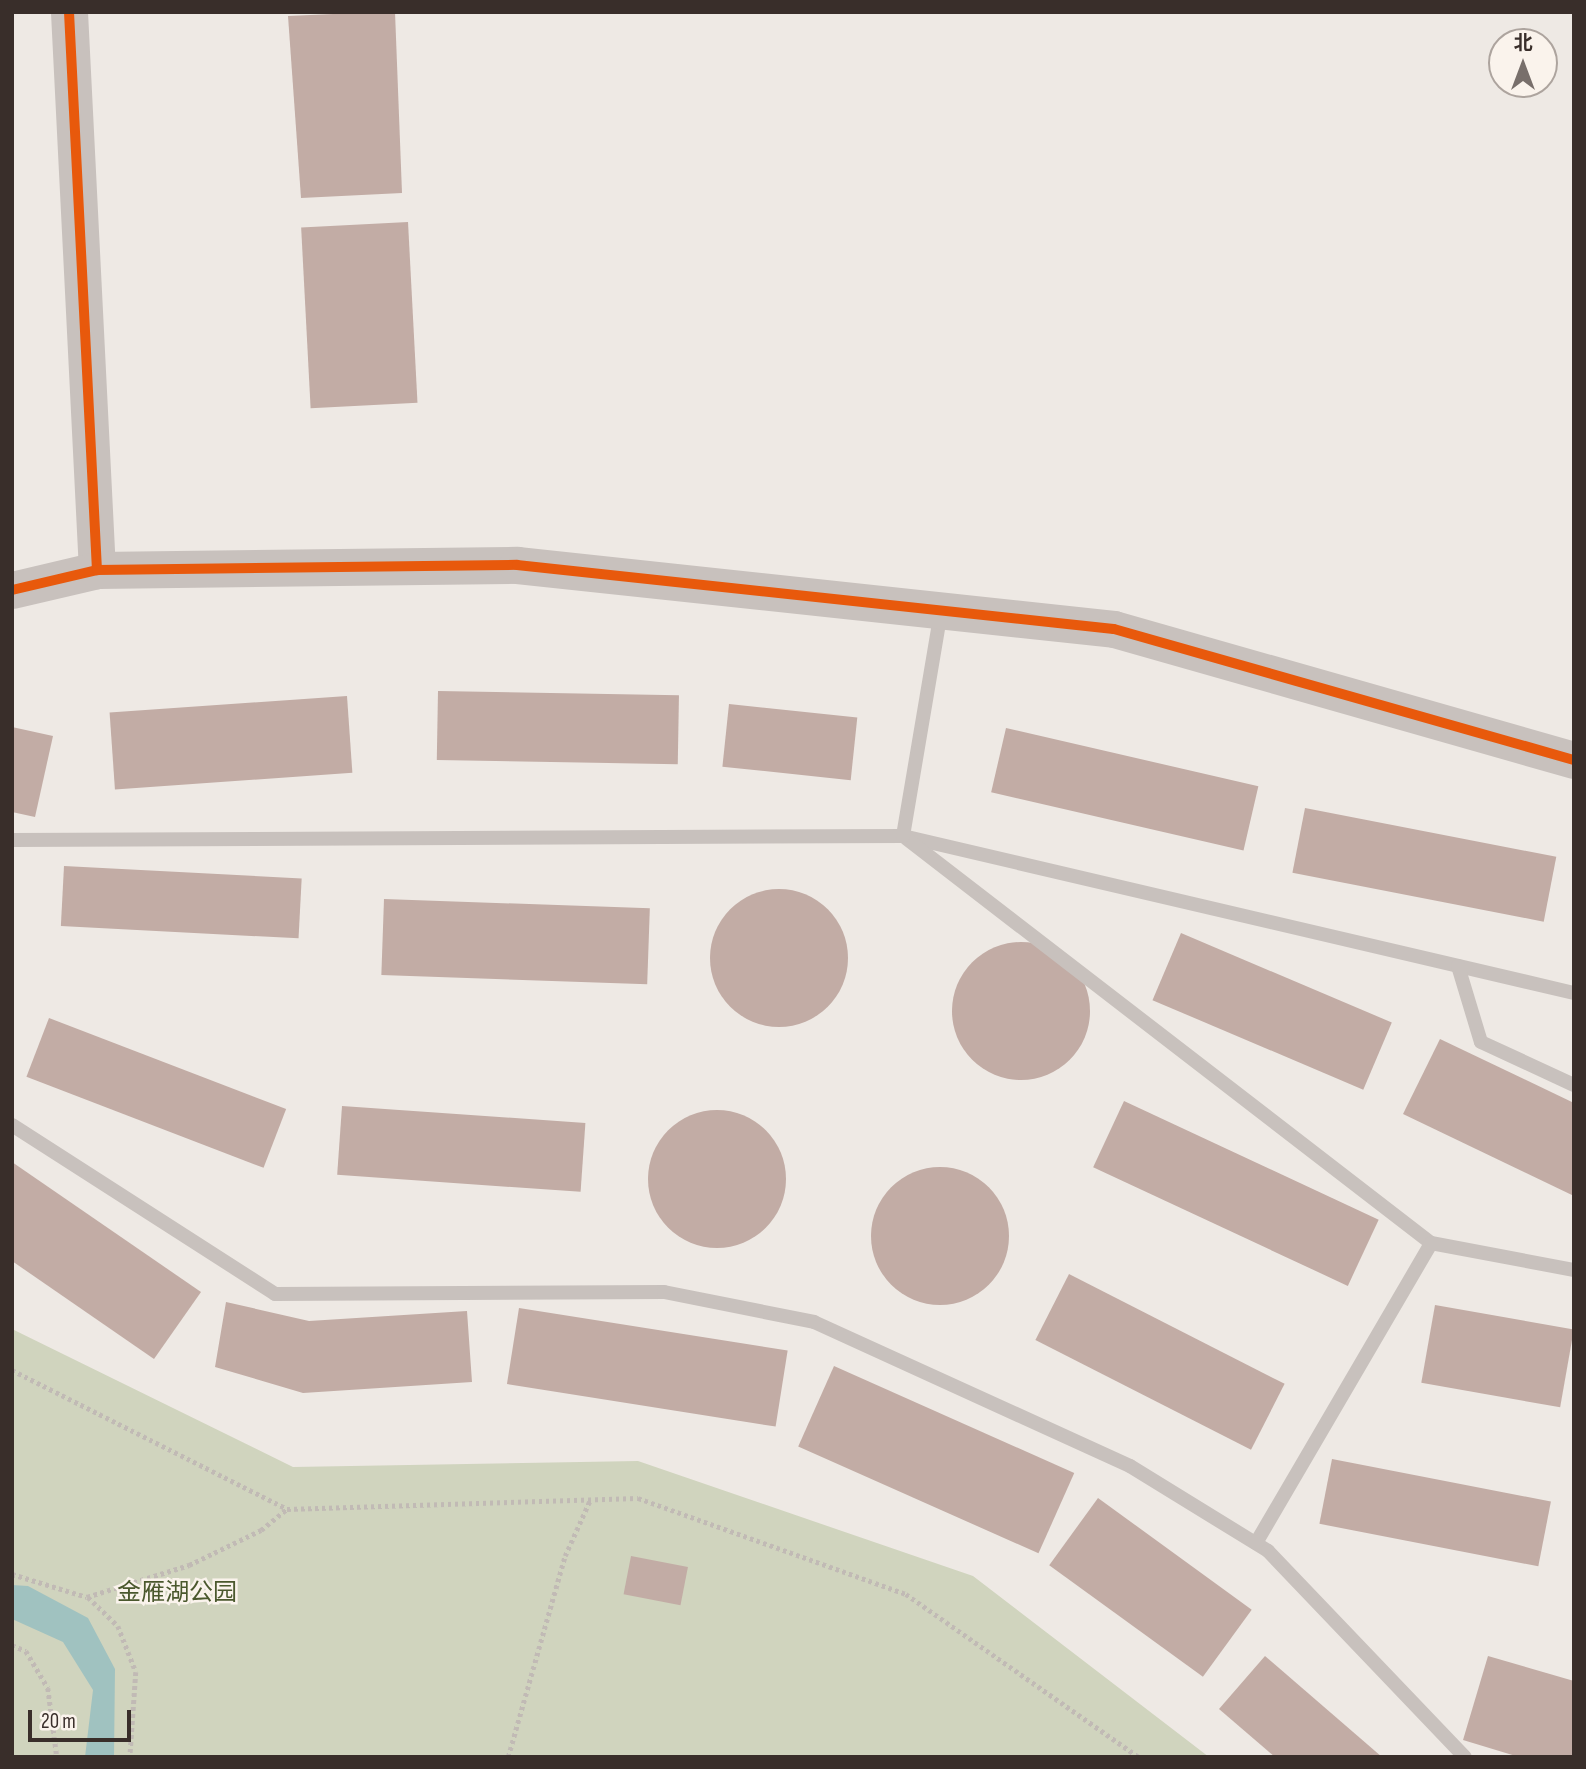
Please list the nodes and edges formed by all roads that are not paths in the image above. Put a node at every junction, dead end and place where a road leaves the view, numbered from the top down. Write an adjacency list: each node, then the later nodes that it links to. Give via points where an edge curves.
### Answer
1 (68, 12): 2 (street)
2 (97, 570): 3 (street); 4 (street, via 517,565)
3 (12, 590)
4 (941, 611): 5 (street, via 1114,629); 6 (lane)
5 (1574, 761)
6 (903, 836): 7 (lane); 8 (lane); 12 (lane)
7 (12, 840)
8 (1458, 966): 9 (lane); 10 (lane, via 1481,1042)
9 (1574, 993)
10 (1574, 1084)
11 (12, 1125): 14 (lane, via 275,1294 664,1292 814,1322 1130,1466)
12 (1431, 1243): 13 (lane); 14 (lane)
13 (1574, 1270)
14 (1256, 1543): 15 (lane)
15 (1465, 1757)

